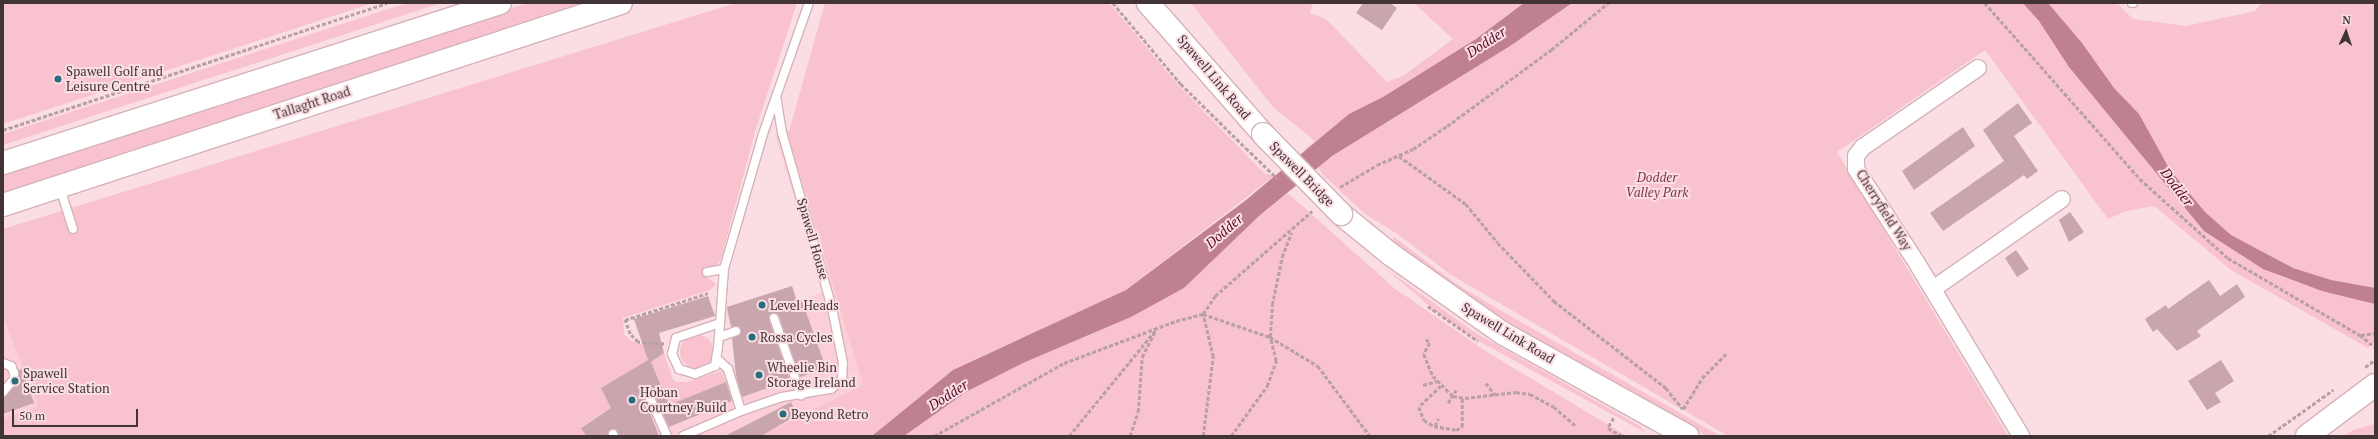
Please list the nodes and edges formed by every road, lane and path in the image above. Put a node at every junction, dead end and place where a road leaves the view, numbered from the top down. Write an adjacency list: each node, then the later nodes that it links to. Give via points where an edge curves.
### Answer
1 (387, 3): 12 (path)
2 (500, 3): 16 (main road)
3 (621, 3): 18 (main road, Tallaght Road)
4 (809, 3): 11 (lane, Spawell House)
5 (1113, 3): 14 (path, via 1181,84)
6 (1148, 3): 9 (main road, Spawell Link Road)
7 (1608, 3): 15 (path, via 1551,50 1447,126)
8 (1985, 3): 37 (path, via 2140,179 2228,258)
9 (1162, 11): 13 (main road, Spawell Link Road)
10 (1978, 68): 27 (street, Cherryfield Way, via 1863,147 1856,156 1856,169)
11 (776, 96): 25 (lane, Spawell House); 55 (lane, Spawell House, via 782,132 835,322 843,368 839,382 831,389)
12 (3, 130)
13 (1263, 134): 22 (main road, Spawell Bridge, bridge)
14 (1246, 148)
15 (1398, 156): 17 (path); 43 (path, via 1466,204 1498,243 1554,301 1666,388 1683,409 1702,378)
16 (3, 163)
17 (1344, 183)
18 (60, 187): 20 (main road, Tallaght Road); 23 (lane)
19 (2062, 199): 27 (street)
20 (3, 205)
21 (1314, 210): 24 (path)
22 (1341, 214): 66 (main road, Spawell Link Road, via 1390,254 1504,334)
23 (73, 229)
24 (1291, 232): 29 (path, via 1215,296); 39 (path, via 1282,257 1272,305)
25 (724, 269): 26 (lane); 31 (lane, Spawell House)
26 (707, 272)
27 (1933, 289): 77 (street, Cherryfield Way)
28 (708, 293): 33 (path, via 624,320)
29 (1203, 314): 32 (path); 39 (path); 72 (path, via 1213,357)
30 (774, 318): 55 (lane)
31 (720, 322): 38 (lane, Spawell House); 41 (lane, via 679,336)
32 (1157, 328): 69 (path, via 1064,363); 70 (path); 71 (path, via 1142,357 1138,412)
33 (628, 331): 35 (path); 41 (path, via 638,342)
34 (736, 332): 38 (lane)
35 (624, 333)
36 (2375, 333): 37 (path)
37 (2360, 335): 42 (path)
38 (719, 337): 44 (lane, Spawell House)
39 (1270, 337): 73 (path, via 1276,361 1267,386); 74 (path, via 1318,366)
40 (1426, 339): 48 (path, via 1430,343 1424,354 1426,362)
41 (672, 345): 44 (lane, via 675,364 684,372 709,371)
42 (2375, 347)
43 (1726, 354)
44 (717, 359): 61 (lane, via 728,369)
45 (2375, 360): 47 (path)
46 (3, 363): 54 (lane, via 12,366 14,373 14,379)
47 (2367, 378): 79 (main road)
48 (1437, 381): 50 (path); 52 (path)
49 (1486, 383): 56 (path)
50 (1422, 384)
51 (2340, 385): 78 (path)
52 (1441, 386): 58 (path); 64 (path, via 1419,407 1424,420)
53 (1456, 390): 58 (path)
54 (3, 392)
55 (801, 395): 61 (lane, via 782,397)
56 (1495, 395): 59 (path); 65 (path, via 1530,394 1554,407)
57 (649, 396): 67 (lane)
58 (1453, 396): 59 (path); 60 (path)
59 (1462, 398): 64 (path, via 1462,427 1456,430)
60 (1448, 403)
61 (741, 411): 68 (lane)
62 (1614, 418): 75 (path, via 1608,428)
63 (1438, 419): 64 (path)
64 (1434, 426)
65 (1576, 426)
66 (1665, 430): 76 (main road, Spawell Link Road)
67 (667, 436)
68 (683, 436)
69 (934, 436)
70 (1069, 436)
71 (1130, 436)
72 (1202, 436)
73 (1231, 436)
74 (1370, 436)
75 (1622, 436)
76 (1687, 436)
77 (2021, 436)
78 (2268, 436)
79 (2307, 436)

